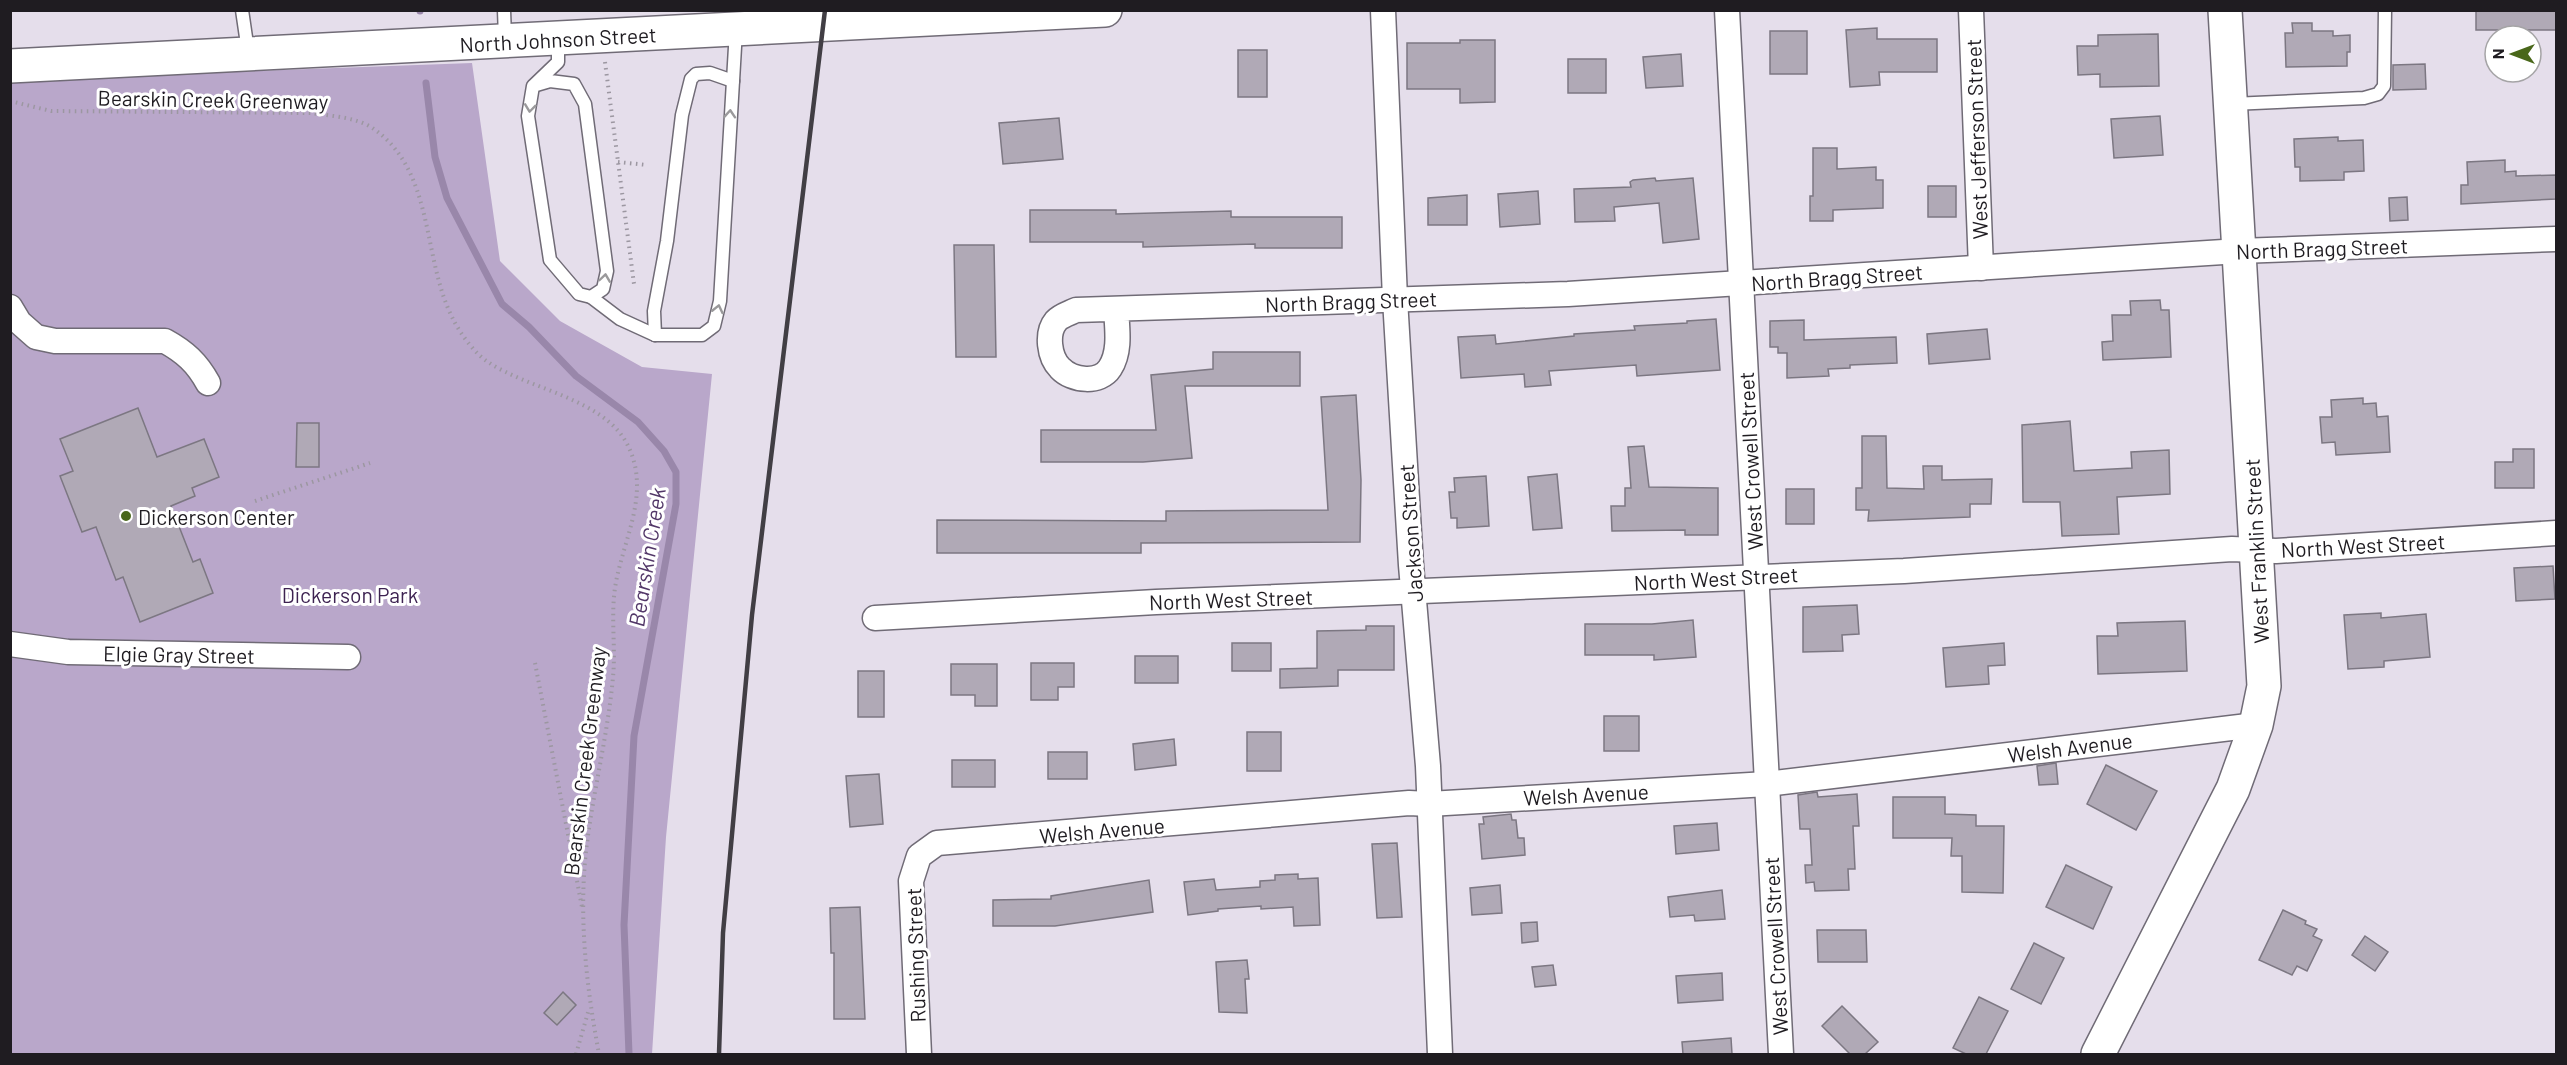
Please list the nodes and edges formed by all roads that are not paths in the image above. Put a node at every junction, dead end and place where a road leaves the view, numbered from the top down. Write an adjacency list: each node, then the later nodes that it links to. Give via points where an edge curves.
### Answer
1 (242, 10): 11 (lane)
2 (1105, 10): 9 (main road, North Johnson Street)
3 (1383, 10): 21 (street, Jackson Street)
4 (1727, 10): 19 (street, West Crowell Street)
5 (1971, 10): 18 (street, West Jefferson Street)
6 (2225, 10): 15 (main road, West Franklin Street)
7 (2385, 10): 15 (lane, via 2384,86 2378,94 2364,98)
8 (505, 26): 10 (main road, North Johnson Street); 11 (main road, North Johnson Street)
9 (736, 29): 10 (main road, North Johnson Street); 13 (lane)
10 (558, 40): 14 (lane, via 558,62)
11 (249, 55): 12 (main road, North Johnson Street)
12 (10, 66)
13 (733, 81): 24 (lane, via 710,73 696,74 691,79 682,115 668,241 654,311); 24 (lane, one-way to 13, via 702,335 714,326 720,301)
14 (533, 86): 20 (lane, one-way to 20, via 528,116 550,260 579,294); 20 (lane, one-way to 14, via 603,289 607,271 585,104 574,84 550,81)
15 (2231, 104): 17 (main road, West Franklin Street)
16 (2556, 239): 17 (street, North Bragg Street)
17 (2239, 252): 18 (street, North Bragg Street); 27 (main road, West Franklin Street)
18 (1981, 268): 19 (street, North Bragg Street)
19 (1741, 283): 21 (street, North Bragg Street); 28 (street, West Crowell Street)
20 (591, 297): 24 (lane, via 620,319)
21 (1395, 299): 23 (street, North Bragg Street); 29 (street, Jackson Street)
22 (10, 307): 25 (street, via 19,322 36,337 55,341 165,341 198,365)
23 (1116, 309)
24 (655, 335)
25 (208, 383)
26 (2556, 533): 27 (street, North West Street)
27 (2256, 550): 28 (street, North West Street); 33 (main road, West Franklin Street, via 2264,686)
28 (1756, 576): 29 (street, North West Street); 34 (street, West Crowell Street)
29 (1413, 592): 30 (street, North West Street); 35 (street, Jackson Street)
30 (875, 618)
31 (10, 644): 32 (street, Elgie Gray Street, via 68,652)
32 (348, 657)
33 (2256, 725): 34 (street, Welsh Avenue); 40 (main road, West Franklin Street, via 2233,789)
34 (1767, 784): 35 (street, Welsh Avenue); 39 (street, West Crowell Street)
35 (1429, 804): 36 (street, Welsh Avenue, via 937,843); 38 (street, Jackson Street)
36 (919, 856): 37 (street, Rushing Street, via 911,880)
37 (919, 1054)
38 (1440, 1054)
39 (1781, 1054)
40 (2098, 1054)

